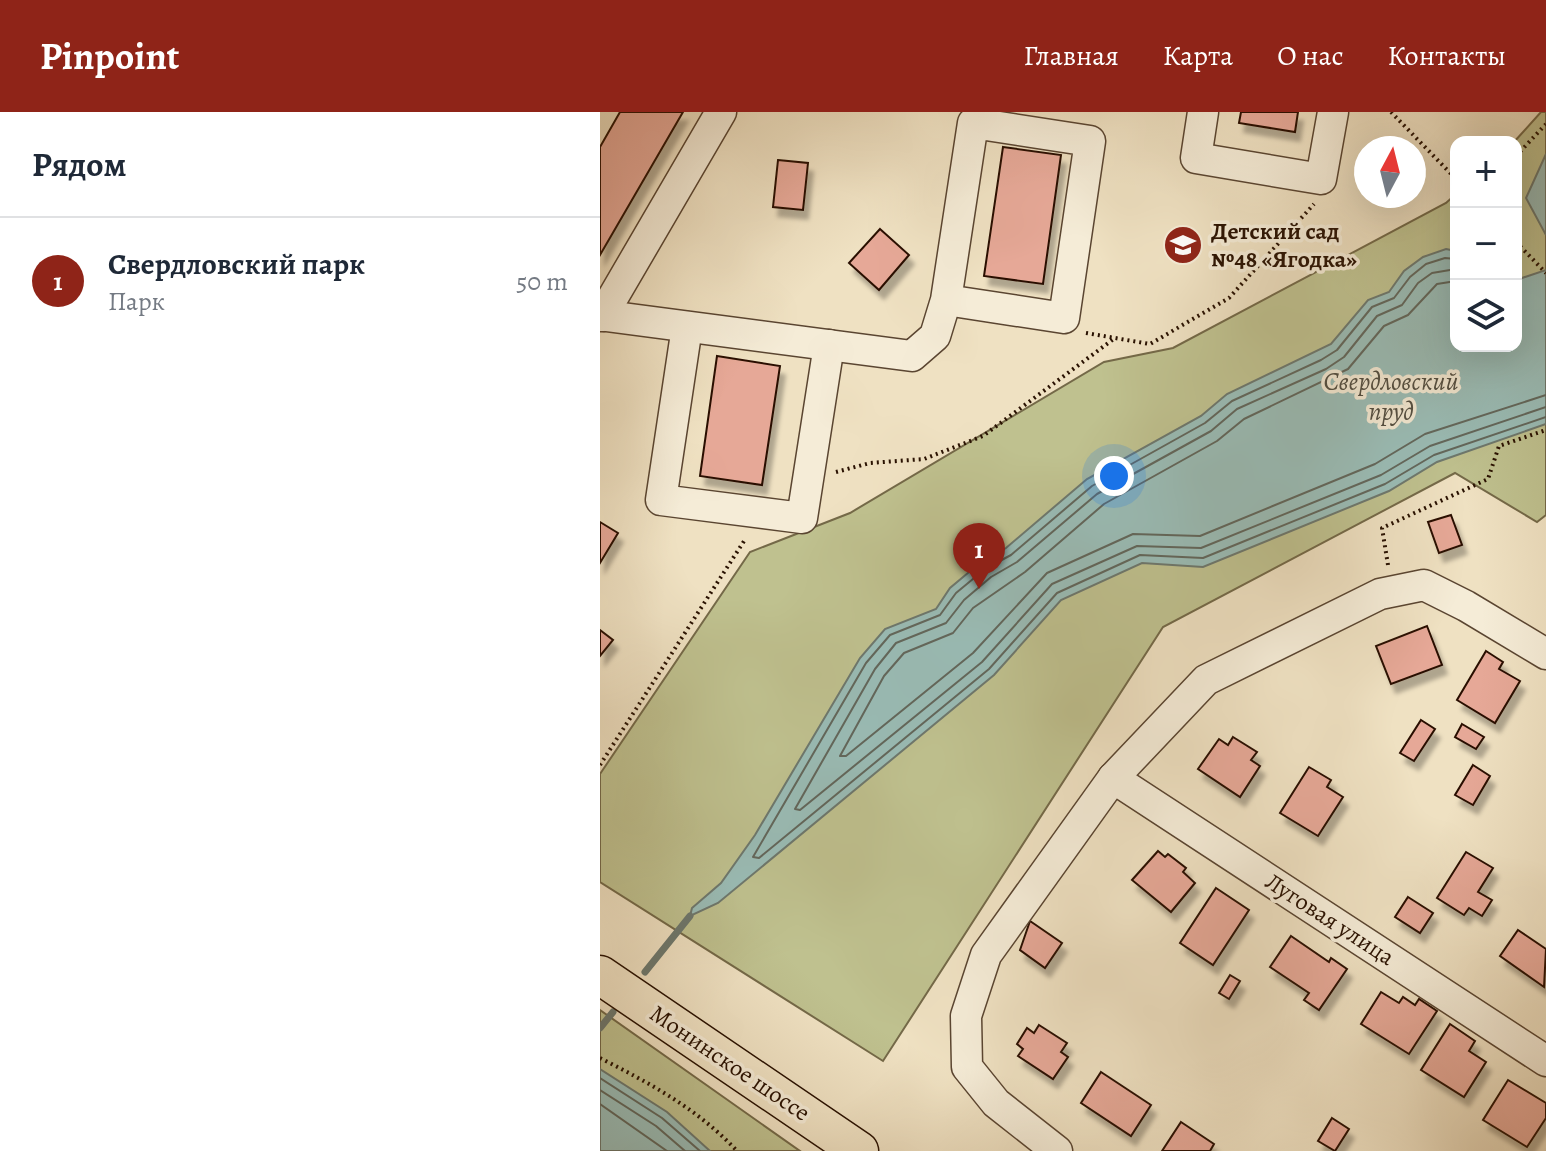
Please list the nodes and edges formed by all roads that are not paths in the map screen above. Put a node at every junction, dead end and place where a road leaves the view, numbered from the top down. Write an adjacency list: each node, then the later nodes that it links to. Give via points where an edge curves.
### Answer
1 (721, 112): 5 (street)
2 (1203, 112): 3 (street, via 1196,158 1321,179)
3 (1333, 112)
4 (946, 300): 4 (street, via 973,123 1090,141 1064,318); 7 (street, via 935,336 912,356)
5 (601, 315): 6 (street)
6 (687, 327): 7 (street); 7 (street, via 661,500 762,513 802,518)
7 (829, 345)
8 (1546, 654): 9 (street, via 1424,585 1380,594 1206,680)
9 (1113, 778): 11 (street, Луговая улица); 13 (street, via 986,955 966,1016 967,1067 996,1103)
10 (600, 975): 12 (main road, Монинское шоссе)
11 (1546, 1061)
12 (859, 1151)
13 (1057, 1151)

